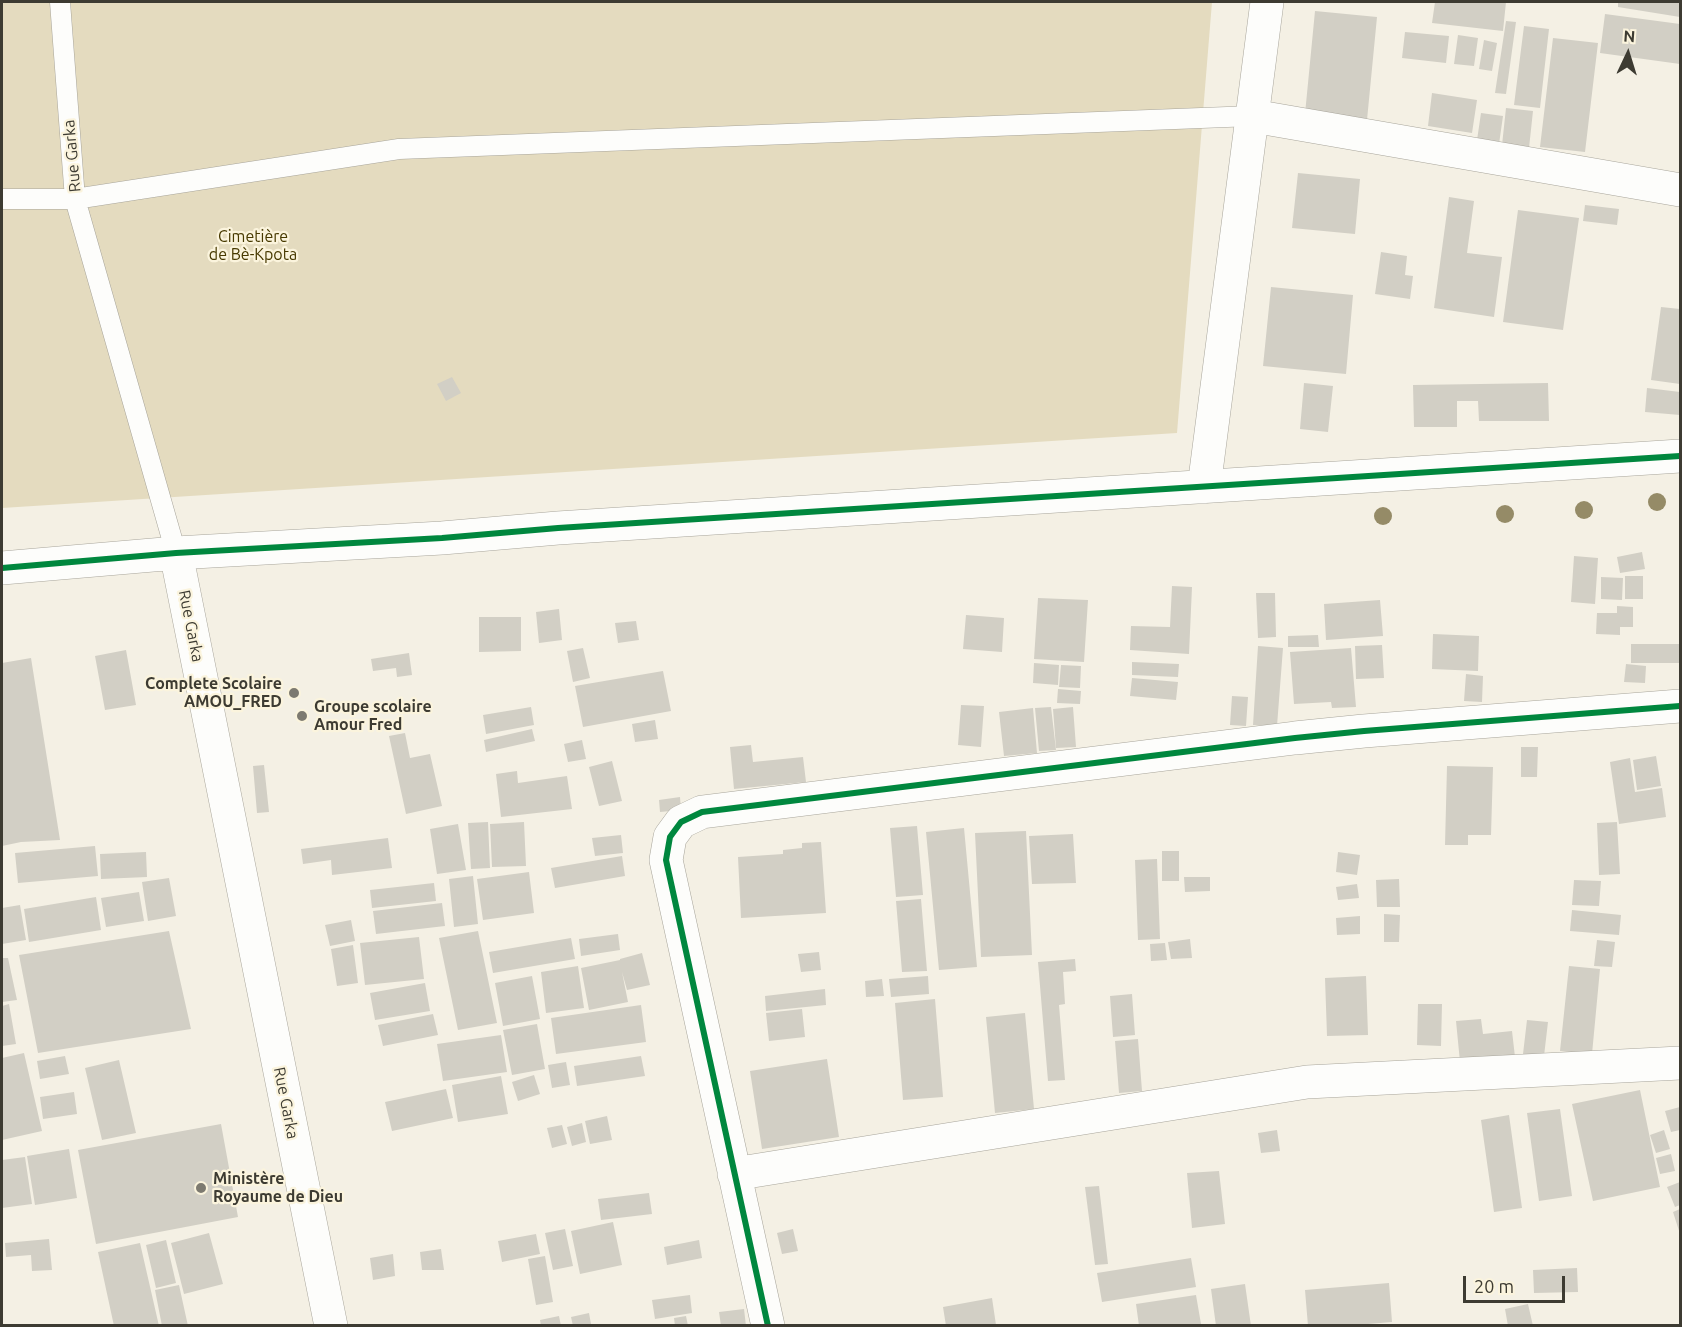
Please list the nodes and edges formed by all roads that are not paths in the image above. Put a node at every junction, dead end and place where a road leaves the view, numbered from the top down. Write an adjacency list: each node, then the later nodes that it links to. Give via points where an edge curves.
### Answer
1 (60, 2): 6 (lane, Rue Garka)
2 (1267, 2): 3 (street)
3 (1253, 116): 4 (street); 6 (lane, via 399,149); 8 (street)
4 (1680, 190)
5 (2, 199): 6 (lane)
6 (75, 199): 9 (lane, Rue Garka)
7 (1680, 456): 8 (street)
8 (1204, 487): 9 (street)
9 (176, 553): 10 (street); 14 (street, Rue Garka)
10 (2, 568)
11 (1680, 706): 13 (street, via 1283,740 702,812 681,822 670,837 666,860)
12 (1680, 1063): 13 (street, via 1307,1082)
13 (734, 1174): 15 (street)
14 (331, 1326)
15 (768, 1326)

